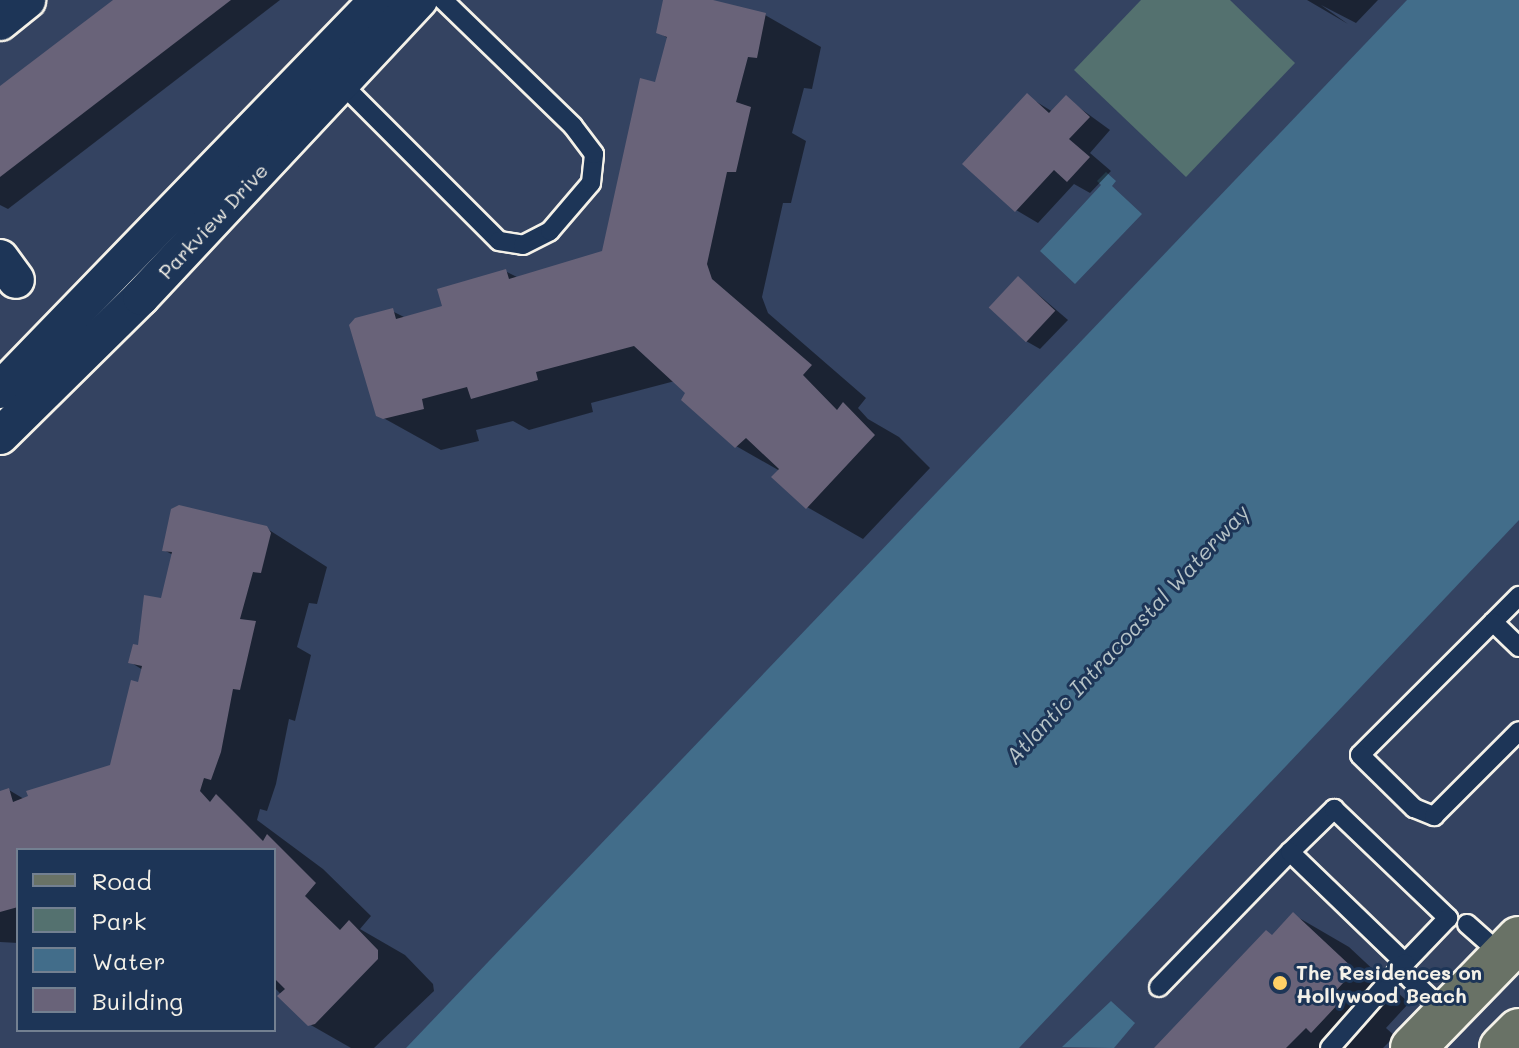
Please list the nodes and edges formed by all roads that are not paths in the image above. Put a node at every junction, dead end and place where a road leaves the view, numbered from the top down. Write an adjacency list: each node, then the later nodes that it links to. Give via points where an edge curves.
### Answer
1 (27, 0): 5 (street)
2 (378, 0): 6 (street, Parkview Drive)
3 (419, 0): 6 (street, Parkview Drive)
4 (443, 0): 6 (lane, via 573,126 594,154 591,183 550,231 523,245 499,241)
5 (0, 22)
6 (330, 73): 7 (street, Parkview Drive); 8 (street, Parkview Drive, via 65,376)
7 (0, 390)
8 (0, 436)
9 (1519, 596): 10 (lane)
10 (1493, 622): 11 (lane); 12 (lane, via 1360,755 1414,808 1434,816)
11 (1519, 647)
12 (1519, 731)
13 (1290, 852): 16 (lane); 16 (lane, via 1334,809 1448,918); 17 (lane)
14 (1467, 924): 15 (lane)
15 (1511, 948): 18 (main road)
16 (1407, 971): 18 (lane); 20 (lane)
17 (1159, 987)
18 (1447, 1014): 21 (main road)
19 (1519, 1031): 22 (main road)
20 (1330, 1048)
21 (1413, 1048)
22 (1502, 1048)

